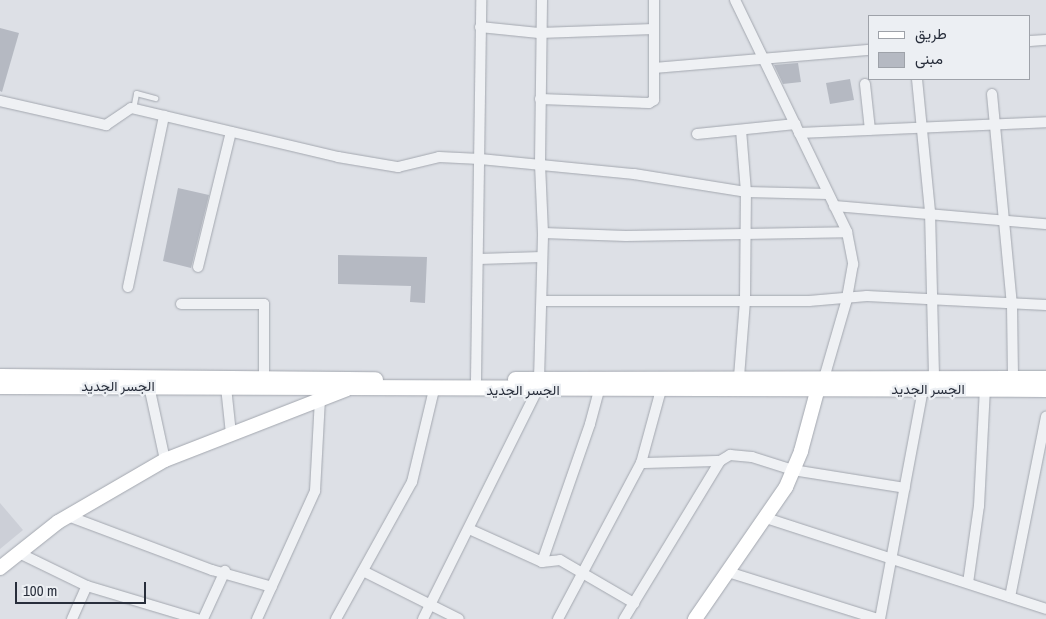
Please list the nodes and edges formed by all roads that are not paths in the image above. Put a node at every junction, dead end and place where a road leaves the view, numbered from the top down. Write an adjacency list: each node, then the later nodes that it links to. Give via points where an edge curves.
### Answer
1 (481, 0): 5 (street)
2 (542, 0): 7 (street)
3 (654, 0): 6 (street)
4 (735, 0): 11 (street)
5 (480, 27): 7 (street); 29 (street)
6 (654, 29): 7 (street); 12 (street)
7 (540, 33): 17 (street)
8 (1046, 40): 9 (street)
9 (1031, 41)
10 (868, 50): 11 (street)
11 (766, 60): 12 (street); 23 (street)
12 (654, 68): 17 (street, via 655,96 649,103)
13 (917, 80): 24 (street)
14 (865, 84): 26 (street)
15 (992, 94): 22 (street)
16 (155, 98): 19 (lane, via 136,93)
17 (540, 99): 30 (street)
18 (0, 100): 19 (street, via 106,124)
19 (133, 109): 20 (street)
20 (164, 116): 27 (street); 43 (street)
21 (1046, 122): 22 (street)
22 (996, 127): 24 (street); 35 (street)
23 (797, 128): 25 (street); 26 (street); 32 (street)
24 (922, 128): 26 (street); 34 (street)
25 (741, 130): 28 (street); 31 (street)
26 (870, 130)
27 (231, 132): 29 (street, via 398,167 439,157); 42 (street)
28 (696, 134)
29 (480, 159): 30 (street); 41 (street)
30 (540, 164): 31 (street, via 634,174); 38 (street)
31 (746, 192): 32 (street); 39 (street)
32 (828, 194): 33 (street)
33 (834, 206): 34 (street); 37 (street)
34 (930, 212): 35 (street); 46 (street)
35 (1003, 219): 36 (street); 49 (street)
36 (1046, 224)
37 (847, 232): 39 (street); 44 (street, via 852,264)
38 (543, 234): 39 (street); 40 (street)
39 (744, 235): 45 (street)
40 (542, 257): 41 (street); 47 (street)
41 (479, 259): 56 (street)
42 (198, 267)
43 (128, 287)
44 (847, 299): 45 (street); 46 (street, via 866,296); 57 (street)
45 (745, 300): 47 (street, via 652,303); 53 (street)
46 (934, 300): 49 (street); 58 (street)
47 (542, 301): 59 (street)
48 (181, 304): 52 (street, via 264,304)
49 (1012, 305): 50 (street); 54 (street)
50 (1046, 305)
51 (0, 376): 52 (main road, الجسر الجديد)
52 (264, 377): 56 (main road, الجسر الجديد)
53 (739, 377): 57 (main road, الجسر الجديد); 59 (main road, الجسر الجديد)
54 (1012, 378): 55 (main road, الجسر الجديد); 58 (main road, الجسر الجديد)
55 (1046, 378)
56 (476, 380): 59 (main road, الجسر الجديد)
57 (821, 383): 58 (main road, الجسر الجديد); 68 (main road, الجسر الجديد); 76 (main road)
58 (928, 383): 64 (main road, الجسر الجديد); 77 (street)
59 (538, 384): 66 (main road, الجسر الجديد); 67 (main road, الجسر الجديد); 80 (street)
60 (0, 386): 61 (main road, الجسر الجديد)
61 (149, 386): 62 (main road, الجسر الجديد); 73 (street)
62 (226, 387): 63 (main road, الجسر الجديد); 71 (street)
63 (347, 389): 66 (main road, الجسر الجديد); 69 (main road)
64 (985, 389): 65 (main road, الجسر الجديد); 89 (street, via 979,506)
65 (1046, 389)
66 (434, 390): 86 (street, via 412,482)
67 (599, 390): 68 (main road, الجسر الجديد); 83 (street)
68 (661, 390): 75 (street)
69 (320, 400): 71 (main road); 91 (street, via 315,491)
70 (1046, 417): 72 (street)
71 (231, 434): 73 (main road)
72 (1042, 459): 92 (street)
73 (165, 460): 78 (main road)
74 (720, 461): 75 (street); 76 (street, via 730,455 752,457); 93 (street)
75 (641, 463): 88 (street)
76 (793, 470): 77 (street); 79 (main road)
77 (905, 488): 82 (street)
78 (68, 516): 81 (main road); 85 (street, via 212,570)
79 (766, 518): 82 (street); 87 (main road)
80 (469, 529): 83 (street); 94 (street)
81 (19, 553): 84 (main road); 90 (street)
82 (892, 559): 89 (street); 106 (street)
83 (542, 562): 88 (street, via 560,560)
84 (0, 568)
85 (225, 571): 91 (street); 98 (street)
86 (364, 571): 94 (street); 100 (street)
87 (728, 572): 105 (main road); 106 (street)
88 (582, 573): 93 (street); 103 (street)
89 (968, 583): 92 (street)
90 (87, 586): 96 (street); 97 (street)
91 (272, 587): 99 (street)
92 (1010, 597): 95 (street)
93 (634, 603): 104 (street)
94 (430, 604): 101 (street); 102 (street)
95 (1046, 609)
96 (72, 619)
97 (197, 619)
98 (203, 619)
99 (257, 619)
100 (336, 619)
101 (423, 619)
102 (459, 619)
103 (558, 619)
104 (624, 619)
105 (695, 619)
106 (879, 619)

